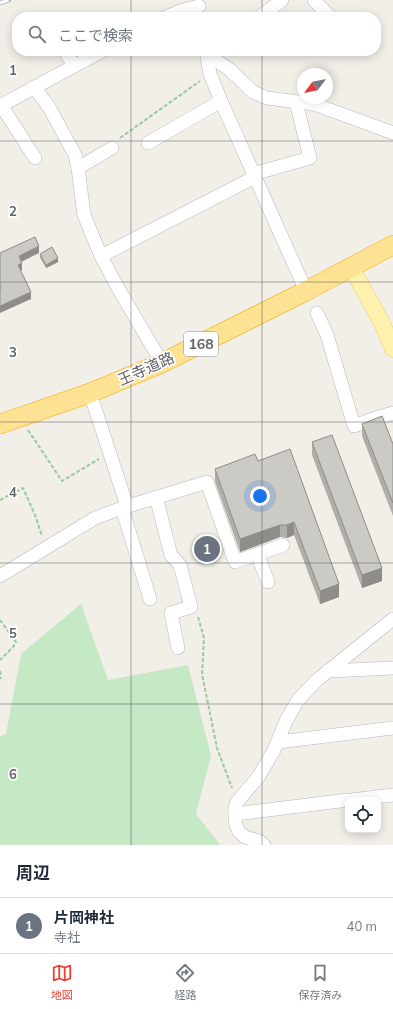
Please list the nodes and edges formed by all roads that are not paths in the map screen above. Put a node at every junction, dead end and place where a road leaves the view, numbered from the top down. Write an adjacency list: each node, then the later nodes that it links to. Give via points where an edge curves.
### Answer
1 (282, 0): 5 (street)
2 (314, 0): 6 (street)
3 (200, 8): 4 (street)
4 (178, 12)
5 (266, 12)
6 (325, 12)
7 (68, 56): 11 (street)
8 (93, 56): 11 (street)
9 (208, 56): 13 (street, via 210,74)
10 (213, 56): 14 (street, via 253,92 267,98)
11 (74, 66): 12 (street)
12 (34, 87): 15 (street); 20 (street, via 64,133)
13 (221, 101): 17 (street); 21 (street)
14 (296, 102): 16 (street, via 314,104); 21 (street, via 310,158)
15 (0, 106): 19 (street)
16 (393, 133)
17 (148, 144)
18 (112, 148): 20 (street)
19 (35, 158)
20 (78, 168): 23 (street, via 84,215)
21 (254, 175): 23 (street); 25 (street)
22 (393, 245): 24 (highway, 王寺道路 / 168)
23 (101, 256): 28 (street)
24 (352, 267): 25 (highway, 王寺道路 / 168); 27 (main road)
25 (306, 291): 28 (highway, 王寺道路 / 168)
26 (317, 313): 30 (street, via 327,335 354,426)
27 (393, 348)
28 (162, 363): 29 (highway, 王寺道路 / 168)
29 (90, 393): 31 (highway, 王寺道路 / 168); 33 (street)
30 (393, 413)
31 (0, 424)
32 (156, 497): 33 (street); 35 (street, via 207,482 234,562); 40 (street, via 171,554 180,565 191,607 170,613)
33 (125, 507): 36 (street, via 95,518); 38 (street)
34 (283, 545): 35 (street)
35 (257, 554): 37 (street)
36 (0, 576)
37 (268, 582)
38 (150, 599)
39 (393, 619): 42 (street)
40 (178, 648)
41 (393, 668): 42 (street)
42 (328, 671): 44 (street, via 298,700)
43 (393, 728): 44 (street)
44 (278, 742): 48 (street, via 259,776)
45 (393, 795): 46 (street)
46 (377, 797)
47 (345, 800): 48 (street)
48 (236, 808): 49 (street, via 236,825 239,832)
49 (264, 845)

